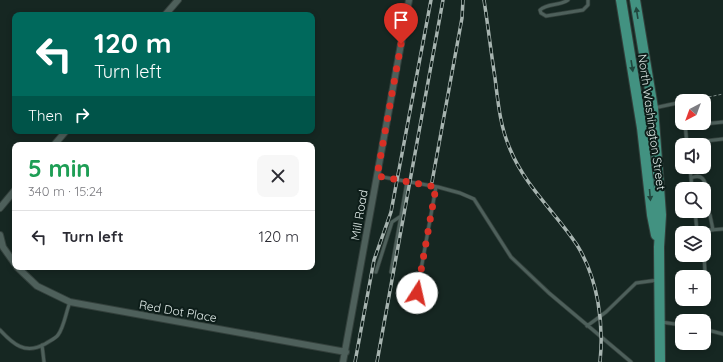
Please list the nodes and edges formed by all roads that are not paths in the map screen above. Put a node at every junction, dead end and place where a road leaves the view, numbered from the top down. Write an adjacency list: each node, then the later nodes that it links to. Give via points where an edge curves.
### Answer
1 (178, 0): 7 (street)
2 (409, 0): 19 (street, Mill Road)
3 (568, 0): 4 (lane, via 543,7 541,13 546,16 583,10 588,5)
4 (588, 0)
5 (621, 0): 9 (main road, North Washington Street)
6 (635, 0): 8 (main road, North Washington Street, one-way to 6)
7 (168, 12)
8 (642, 45): 9 (main road); 11 (main road, North Washington Street)
9 (629, 48): 32 (main road, North Washington Street, one-way to 32, via 652,215)
10 (675, 103): 11 (lane)
11 (653, 108): 32 (main road, North Washington Street, via 661,215)
12 (723, 122): 13 (lane)
13 (711, 123)
14 (63, 134): 17 (street)
15 (723, 139): 16 (lane)
16 (711, 141)
17 (57, 142)
18 (691, 174): 20 (lane)
19 (377, 176): 21 (lane); 47 (street, Mill Road)
20 (691, 178): 22 (lane); 23 (lane, via 701,176)
21 (407, 182): 24 (lane); 27 (lane)
22 (691, 182)
23 (705, 182)
24 (436, 187): 39 (lane); 42 (lane, via 474,199 511,257)
25 (12, 194): 26 (street)
26 (0, 208)
27 (401, 216): 35 (lane, via 392,222); 36 (lane)
28 (711, 218): 30 (lane)
29 (723, 229): 30 (lane)
30 (713, 230)
31 (0, 235): 33 (street, via 3,247)
32 (659, 247): 37 (main road, North Washington Street)
33 (12, 260)
34 (20, 270): 38 (street, Red Dot Place, via 37,286)
35 (376, 272)
36 (391, 272)
37 (659, 280): 40 (main road, North Washington Street); 42 (lane, via 636,283 606,312)
38 (70, 302): 46 (lane, via 58,335); 47 (street, Red Dot Place)
39 (414, 308)
40 (659, 322): 41 (lane); 51 (main road, North Washington Street)
41 (675, 324)
42 (587, 326): 50 (lane)
43 (0, 330): 46 (lane, via 21,348 29,349)
44 (711, 331): 45 (lane)
45 (723, 334)
46 (42, 345): 48 (lane)
47 (346, 352): 49 (street, Mill Road)
48 (44, 362)
49 (343, 362)
50 (630, 362)
51 (660, 362)

